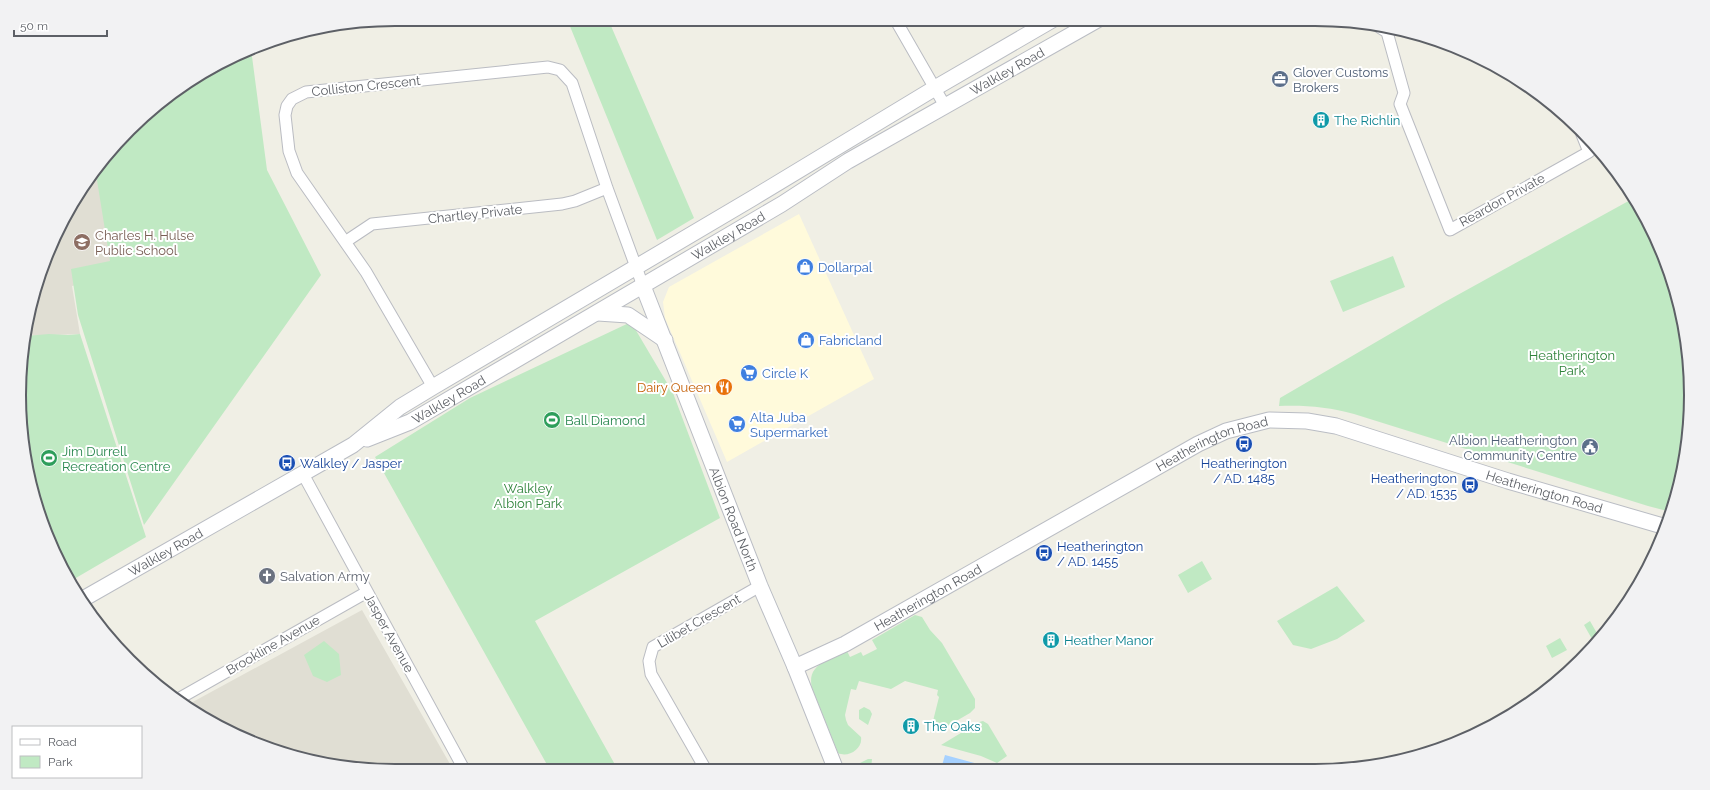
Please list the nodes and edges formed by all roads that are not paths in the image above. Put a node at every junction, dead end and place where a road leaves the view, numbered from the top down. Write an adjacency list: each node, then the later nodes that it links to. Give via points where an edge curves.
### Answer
1 (899, 26): 5 (street)
2 (1042, 26): 5 (main road, Walkley Road)
3 (1087, 26): 6 (main road, Walkley Road)
4 (1388, 33): 7 (street, Reardon Private, via 1404,93 1400,104 1450,230 1589,152)
5 (934, 88): 6 (street); 10 (main road, Walkley Road)
6 (945, 106): 11 (main road, Walkley Road, via 848,161 782,204)
7 (1587, 146)
8 (607, 188): 9 (street, Chartley Private, via 562,204 372,224); 9 (street, Colliston Crescent, via 572,83 560,70 548,67 306,92 292,99 287,106 285,115 289,151 297,173); 10 (street, Colliston Crescent)
9 (345, 242): 14 (street, Colliston Crescent, via 366,272)
10 (636, 268): 11 (street, Albion Road North); 14 (main road, Walkley Road)
11 (643, 286): 12 (main road, Walkley Road); 13 (main road, Albion Road North)
12 (597, 313): 13 (main road, via 628,315); 15 (main road, Walkley Road, via 410,422)
13 (664, 340): 18 (main road, Albion Road North)
14 (433, 387): 15 (main road, Walkley Road, via 400,407)
15 (353, 445): 16 (main road, Walkley Road)
16 (303, 474): 19 (street, Jasper Avenue); 20 (main road, Walkley Road)
17 (1660, 525): 21 (main road, Heatherington Road, via 1508,481 1336,426 1307,421 1269,420 1226,431 1198,444 852,640)
18 (760, 586): 21 (main road, Albion Road North); 24 (street, Lilibet Crescent, via 653,647 649,661 651,674)
19 (367, 592): 22 (street, Brookline Avenue); 23 (street, Jasper Avenue)
20 (86, 597)
21 (795, 667): 25 (main road, Albion Road North)
22 (182, 697)
23 (460, 764)
24 (703, 764)
25 (834, 764)

